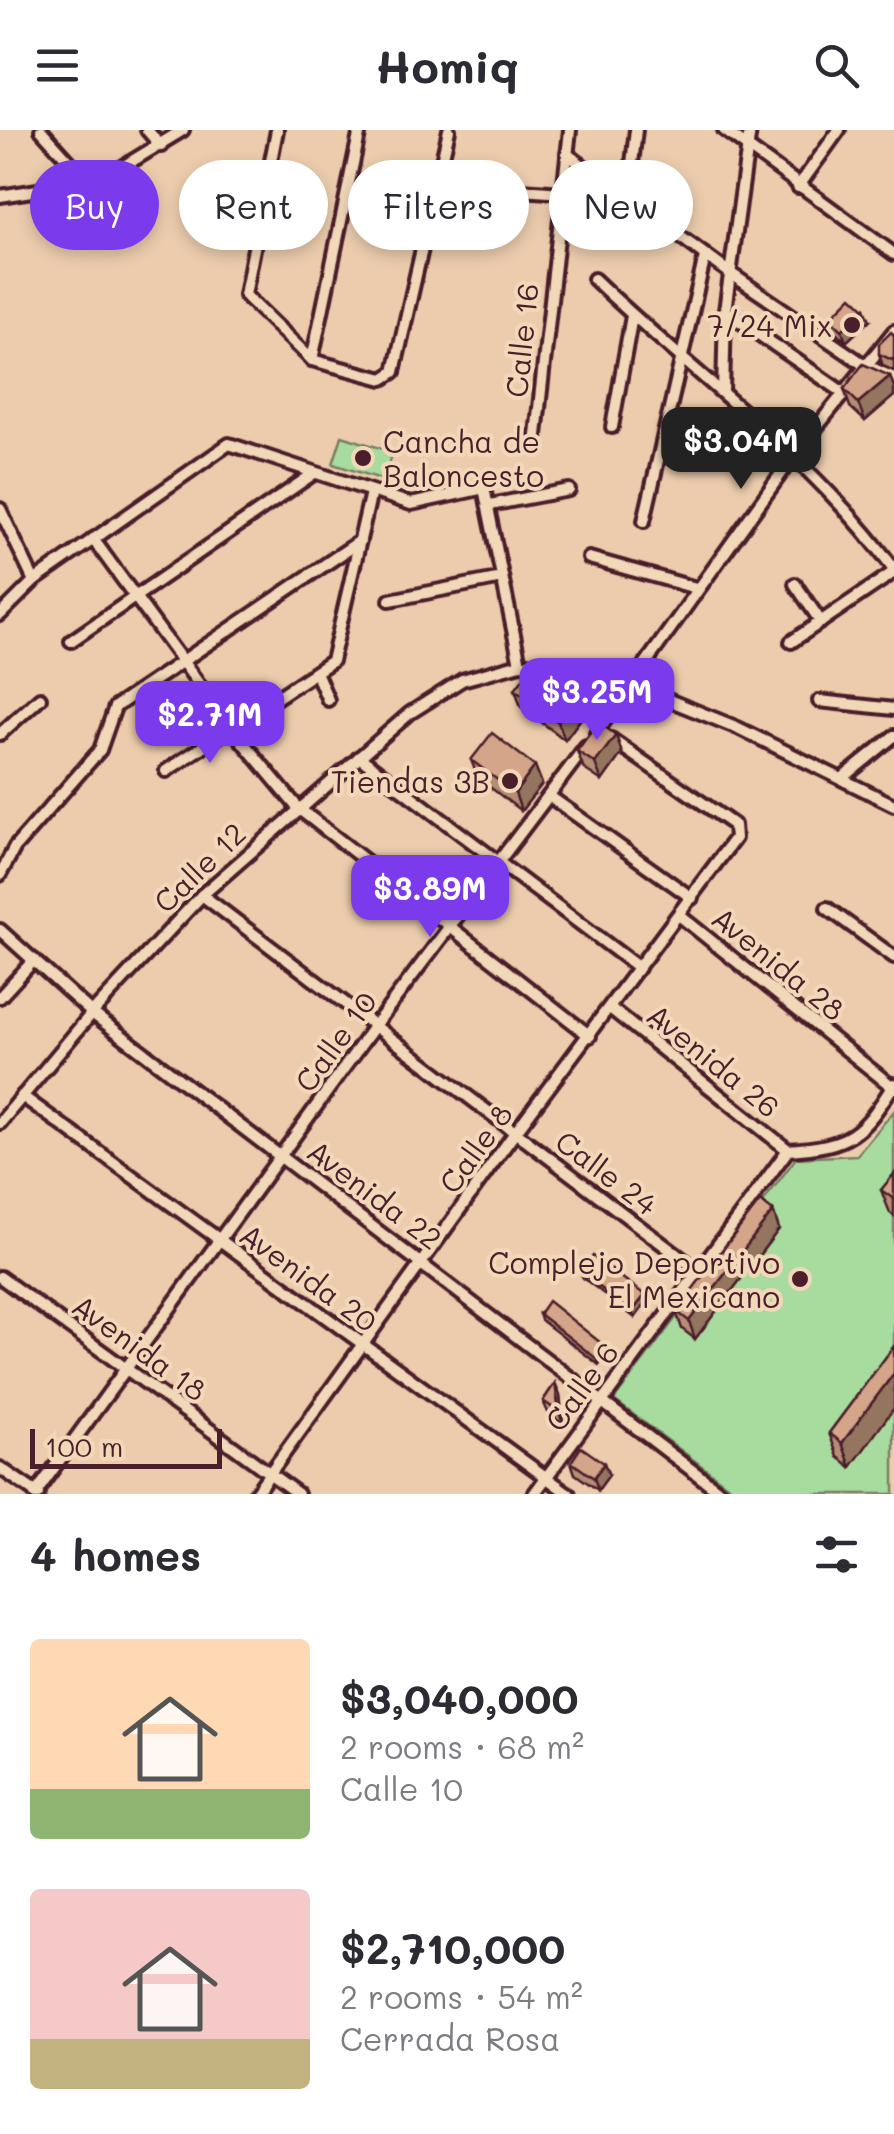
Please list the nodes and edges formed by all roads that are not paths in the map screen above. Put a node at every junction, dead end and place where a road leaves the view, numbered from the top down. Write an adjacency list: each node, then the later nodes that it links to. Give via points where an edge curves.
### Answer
1 (40, 130): 15 (street)
2 (147, 130): 12 (street)
3 (183, 130): 12 (street)
4 (278, 130): 35 (street, via 244,294)
5 (360, 130): 35 (street)
6 (448, 130): 17 (street)
7 (570, 130): 14 (street, Calle 16)
8 (636, 130): 20 (street)
9 (724, 130): 13 (street)
10 (750, 130): 13 (street)
11 (839, 130): 21 (street)
12 (161, 146): 16 (street)
13 (747, 147): 21 (street); 29 (street)
14 (567, 154): 18 (street, Calle 16); 19 (street)
15 (68, 160)
16 (134, 160)
17 (441, 160)
18 (566, 160)
19 (576, 160)
20 (632, 160)
21 (798, 187): 27 (street)
22 (30, 191): 23 (street)
23 (1, 195)
24 (693, 247): 28 (street)
25 (421, 250): 35 (street, via 390,377)
26 (557, 250): 41 (street, Calle 16)
27 (894, 254)
28 (705, 256): 29 (street); 34 (street)
29 (730, 273): 31 (street); 36 (street)
30 (594, 280): 32 (street)
31 (725, 311): 38 (street); 39 (street)
32 (632, 316): 34 (street); 40 (street)
33 (894, 332): 36 (street, Calle 10)
34 (680, 356): 39 (street); 48 (street)
35 (312, 360)
36 (864, 364): 37 (street); 38 (street, Calle 10)
37 (894, 378)
38 (842, 391): 42 (street, Calle 10)
39 (723, 393): 42 (street)
40 (612, 427)
41 (536, 436)
42 (795, 454): 52 (street, via 842,501); 56 (street, Calle 10)
43 (313, 474): 45 (street); 49 (street, via 229,444); 57 (street)
44 (569, 490): 46 (street)
45 (371, 492): 46 (street, via 411,504 484,488); 50 (street)
46 (490, 505): 53 (street)
47 (0, 509): 54 (street)
48 (644, 521)
49 (94, 539): 54 (street); 57 (street)
50 (360, 540): 63 (street); 65 (street, via 332,661)
51 (589, 558): 56 (street)
52 (894, 570): 60 (street)
53 (502, 578): 58 (street); 64 (street)
54 (34, 581): 59 (street)
55 (795, 584): 60 (street)
56 (696, 588): 66 (street, Calle 10)
57 (137, 596): 61 (street); 63 (street)
58 (390, 600)
59 (0, 616)
60 (821, 622): 62 (street)
61 (72, 641)
62 (791, 642)
63 (184, 661): 71 (street); 82 (street, via 115,707 100,750 15,847)
64 (520, 664): 66 (street, Calle 12, via 572,665); 75 (street, Calle 12, via 438,692)
65 (316, 672): 68 (street); 71 (street)
66 (630, 686): 72 (street, Calle 10); 77 (street, Calle 12)
67 (40, 698): 73 (street)
68 (328, 700)
69 (819, 701): 70 (street)
70 (894, 708)
71 (231, 728): 76 (street); 80 (street)
72 (598, 730): 78 (street, Calle 10); 84 (street, Calle 8, via 734,825 737,832)
73 (0, 734)
74 (894, 736): 77 (street)
75 (360, 757): 80 (street, Calle 12); 81 (street)
76 (166, 771)
77 (844, 777): 79 (street, Calle 12)
78 (549, 796): 81 (street, Calle 10); 84 (street)
79 (894, 805)
80 (298, 808): 83 (street, Calle 12); 88 (street)
81 (497, 864): 88 (street, Calle 10); 91 (street)
82 (0, 875)
83 (202, 894): 94 (street, Calle 12); 95 (street, Calle 24)
84 (692, 898): 86 (street, Calle 8)
85 (826, 908): 89 (street)
86 (679, 915): 91 (street, Calle 8); 97 (street, Avenida 28)
87 (0, 930): 90 (street, Avenida 22)
88 (450, 930): 95 (street, Calle 10); 96 (street)
89 (894, 956)
90 (34, 960): 92 (street); 94 (street, Avenida 22)
91 (640, 968): 93 (street, Calle 8)
92 (0, 998)
93 (610, 1008): 96 (street, Calle 8); 103 (street, Avenida 26)
94 (92, 1013): 98 (street, Calle 12); 104 (street, Avenida 22)
95 (376, 1024): 102 (street, Calle 24); 104 (street, Calle 10)
96 (590, 1036): 102 (street, Calle 8)
97 (893, 1086): 100 (street)
98 (22, 1096): 101 (street, Calle 12); 105 (street, Avenida 20)
99 (894, 1101): 100 (street)
100 (878, 1112): 103 (street, via 851,1138)
101 (0, 1123)
102 (514, 1134): 106 (street, Calle 8); 107 (street, Calle 24)
103 (788, 1150): 107 (street, Calle 6)
104 (284, 1156): 105 (street, Calle 10); 106 (street, Avenida 22)
105 (220, 1243): 109 (street, Avenida 20); 110 (street, Calle 10)
106 (424, 1263): 109 (street, Calle 8); 111 (street, Avenida 22)
107 (698, 1270): 111 (street, Calle 6)
108 (0, 1277): 110 (street, Avenida 18)
109 (362, 1348): 113 (street, Calle 8); 114 (street, Avenida 20)
110 (128, 1367): 113 (street, Avenida 18); 115 (street, Calle 10)
111 (601, 1400): 114 (street, Calle 6); 120 (street, Avenida 22)
112 (0, 1468): 115 (street)
113 (270, 1474): 116 (street, Calle 8); 117 (street, Avenida 18)
114 (546, 1477): 118 (street, Calle 6); 119 (street, Avenida 20)
115 (36, 1493)
116 (255, 1494)
117 (298, 1494)
118 (534, 1494)
119 (569, 1494)
120 (723, 1494)

